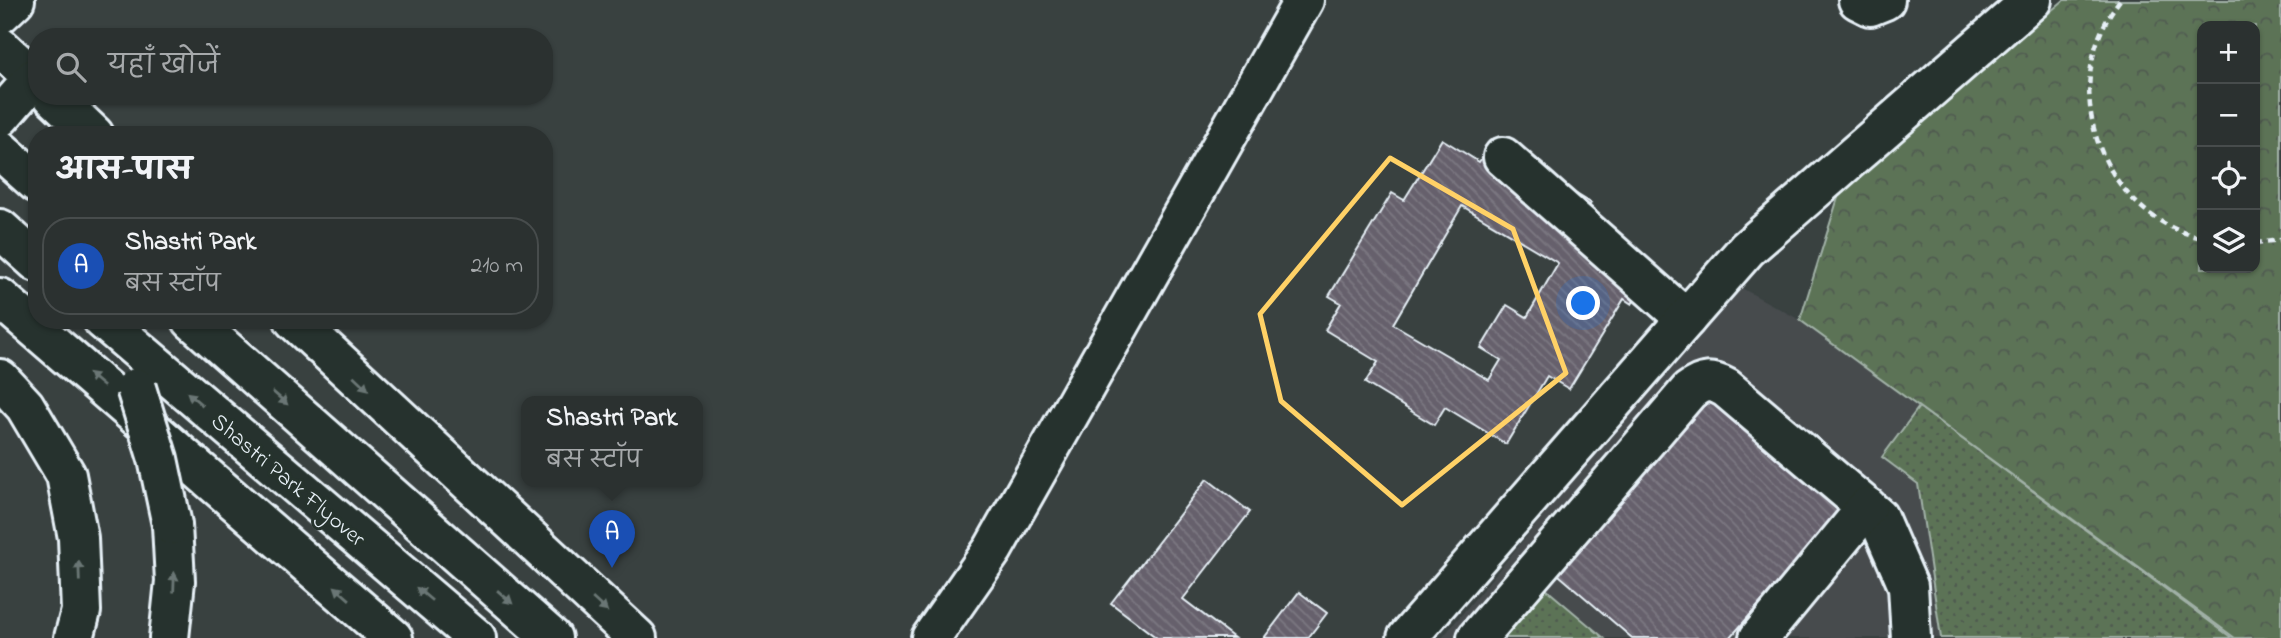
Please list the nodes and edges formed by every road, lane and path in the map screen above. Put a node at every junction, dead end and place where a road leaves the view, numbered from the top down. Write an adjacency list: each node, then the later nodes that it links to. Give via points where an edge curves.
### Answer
1 (15, 0): 7 (main road)
2 (1304, 0): 38 (main road, via 993,549)
3 (1858, 0): 4 (main road, via 1870,6)
4 (1885, 0)
5 (2032, 0): 23 (main road, via 1747,249)
6 (2120, 0): 18 (path, via 2105,19 2089,68 2090,120 2108,168 2141,208 2183,234)
7 (0, 14)
8 (0, 47): 9 (main road)
9 (28, 73)
10 (28, 95): 12 (main road)
11 (62, 105): 13 (main road)
12 (0, 117)
13 (84, 126)
14 (0, 150): 16 (main road)
15 (1503, 157): 23 (main road)
16 (28, 175)
17 (0, 229): 21 (main road)
18 (2197, 237)
19 (2281, 240): 20 (path)
20 (2260, 242)
21 (28, 254)
22 (0, 298): 24 (main road, one-way to 22)
23 (1686, 320): 39 (main road)
24 (28, 322)
25 (36, 329): 34 (main road, one-way to 25)
26 (109, 329): 33 (main road, one-way to 26, bridge, via 175,581 172,525 136,388)
27 (113, 329): 35 (main road, Shastri Park Flyover, one-way to 27)
28 (202, 329): 36 (main road, one-way to 36)
29 (304, 329): 37 (main road, one-way to 37)
30 (0, 379): 32 (main road, one-way to 30, via 81,611 78,538 66,475 25,406)
31 (1867, 507): 40 (main road, via 1726,388 1712,381 1699,383); 41 (main road); 42 (main road, via 1878,517 1908,586)
32 (74, 638)
33 (169, 638)
34 (393, 638)
35 (476, 638)
36 (552, 638)
37 (637, 638)
38 (930, 638)
39 (1407, 638)
40 (1477, 638)
41 (1759, 638)
42 (1911, 638)

